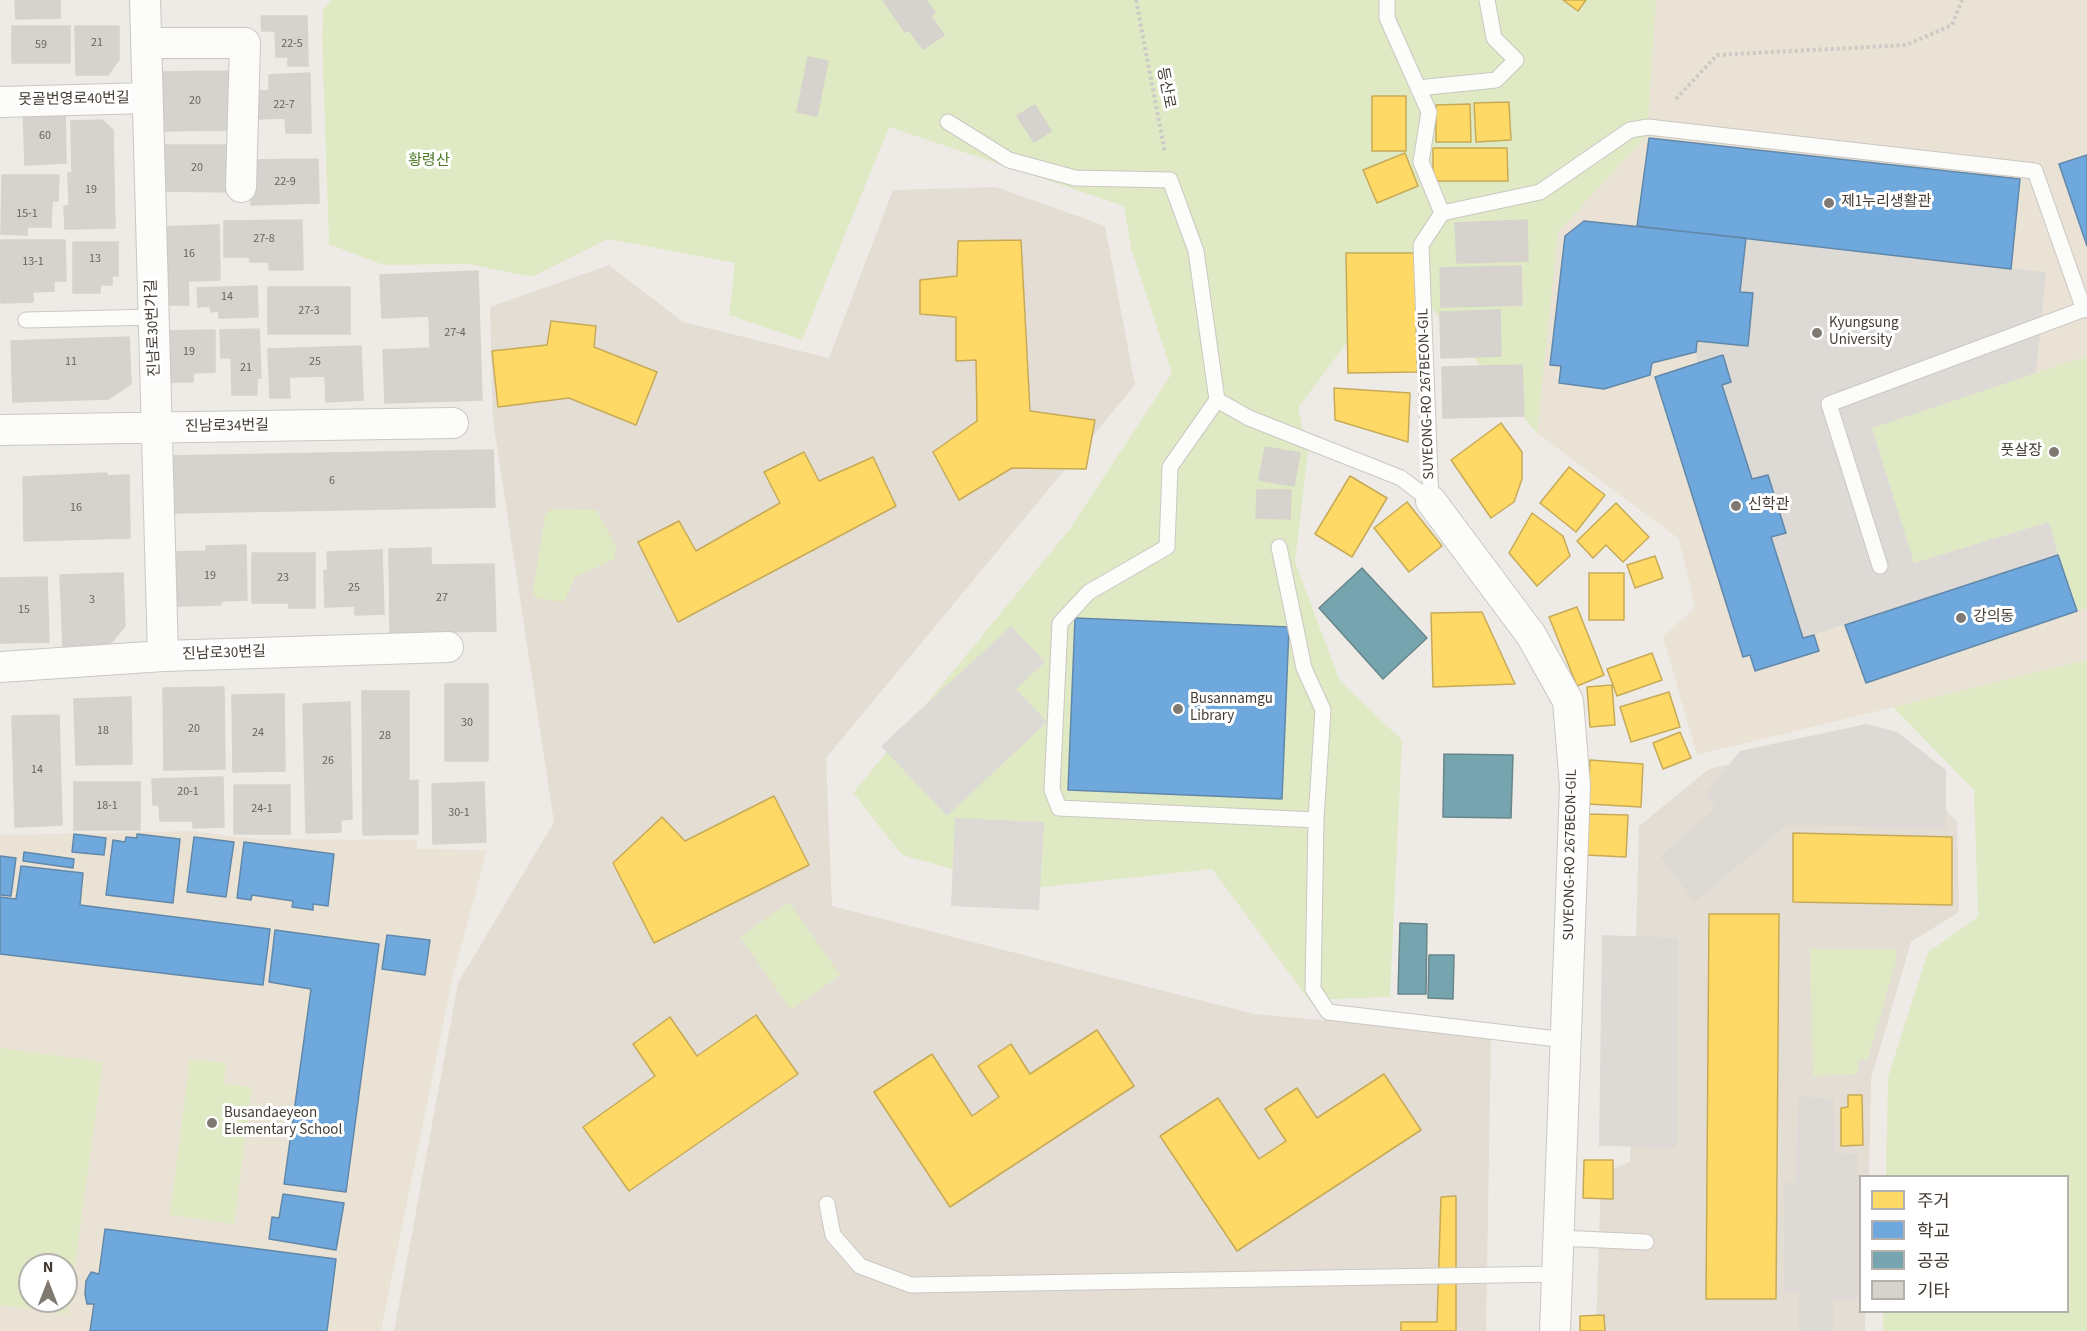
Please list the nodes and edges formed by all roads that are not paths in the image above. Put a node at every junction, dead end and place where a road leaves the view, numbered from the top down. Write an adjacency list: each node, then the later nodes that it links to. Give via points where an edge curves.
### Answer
1 (145, 0): 4 (street, 진남로30번가길)
2 (1387, 0): 5 (lane, via 1387,18)
3 (1487, 0): 5 (lane, via 1494,38 1515,60 1496,80)
4 (146, 43): 6 (street, 진남로30번가길); 9 (street, via 245,43)
5 (1418, 88): 10 (lane, via 1429,112 1420,162)
6 (147, 98): 7 (street, 못골번영로40번길); 12 (street, 진남로30번가길)
7 (0, 102)
8 (948, 122): 14 (lane, via 1009,160 1075,178 1170,180 1196,252)
9 (241, 187)
10 (1442, 213): 11 (lane, via 1540,192 1630,130 1647,127 2035,171); 18 (lane, SUYEONG-RO 267BEON-GIL, via 1420,245)
11 (2085, 309): 20 (lane, via 1829,404)
12 (153, 316): 13 (lane); 16 (street, 진남로30번가길)
13 (26, 320)
14 (1217, 400): 18 (lane, via 1250,418 1401,478); 24 (lane, via 1170,467 1167,547 1089,592 1060,624 1052,790 1059,808)
15 (453, 423): 16 (street, 진남로34번길)
16 (157, 428): 17 (street, 진남로34번길); 22 (street, 진남로30번가길)
17 (0, 430)
18 (1431, 501): 25 (street, SUYEONG-RO 267BEON-GIL, via 1531,635 1568,701 1575,786)
19 (1279, 547): 24 (lane, via 1304,668 1323,710)
20 (1880, 566)
21 (448, 647): 22 (street, 진남로30번길)
22 (163, 656): 23 (street, 진남로30번길)
23 (0, 667)
24 (1316, 820): 25 (lane, via 1313,989 1328,1012)
25 (1566, 1040): 27 (street, SUYEONG-RO 267BEON-GIL)
26 (827, 1204): 29 (lane, via 834,1235 860,1266 911,1285)
27 (1559, 1238): 28 (lane); 29 (street, SUYEONG-RO 267BEON-GIL)
28 (1646, 1242)
29 (1558, 1274): 30 (street, SUYEONG-RO 267BEON-GIL)
30 (1555, 1331)

